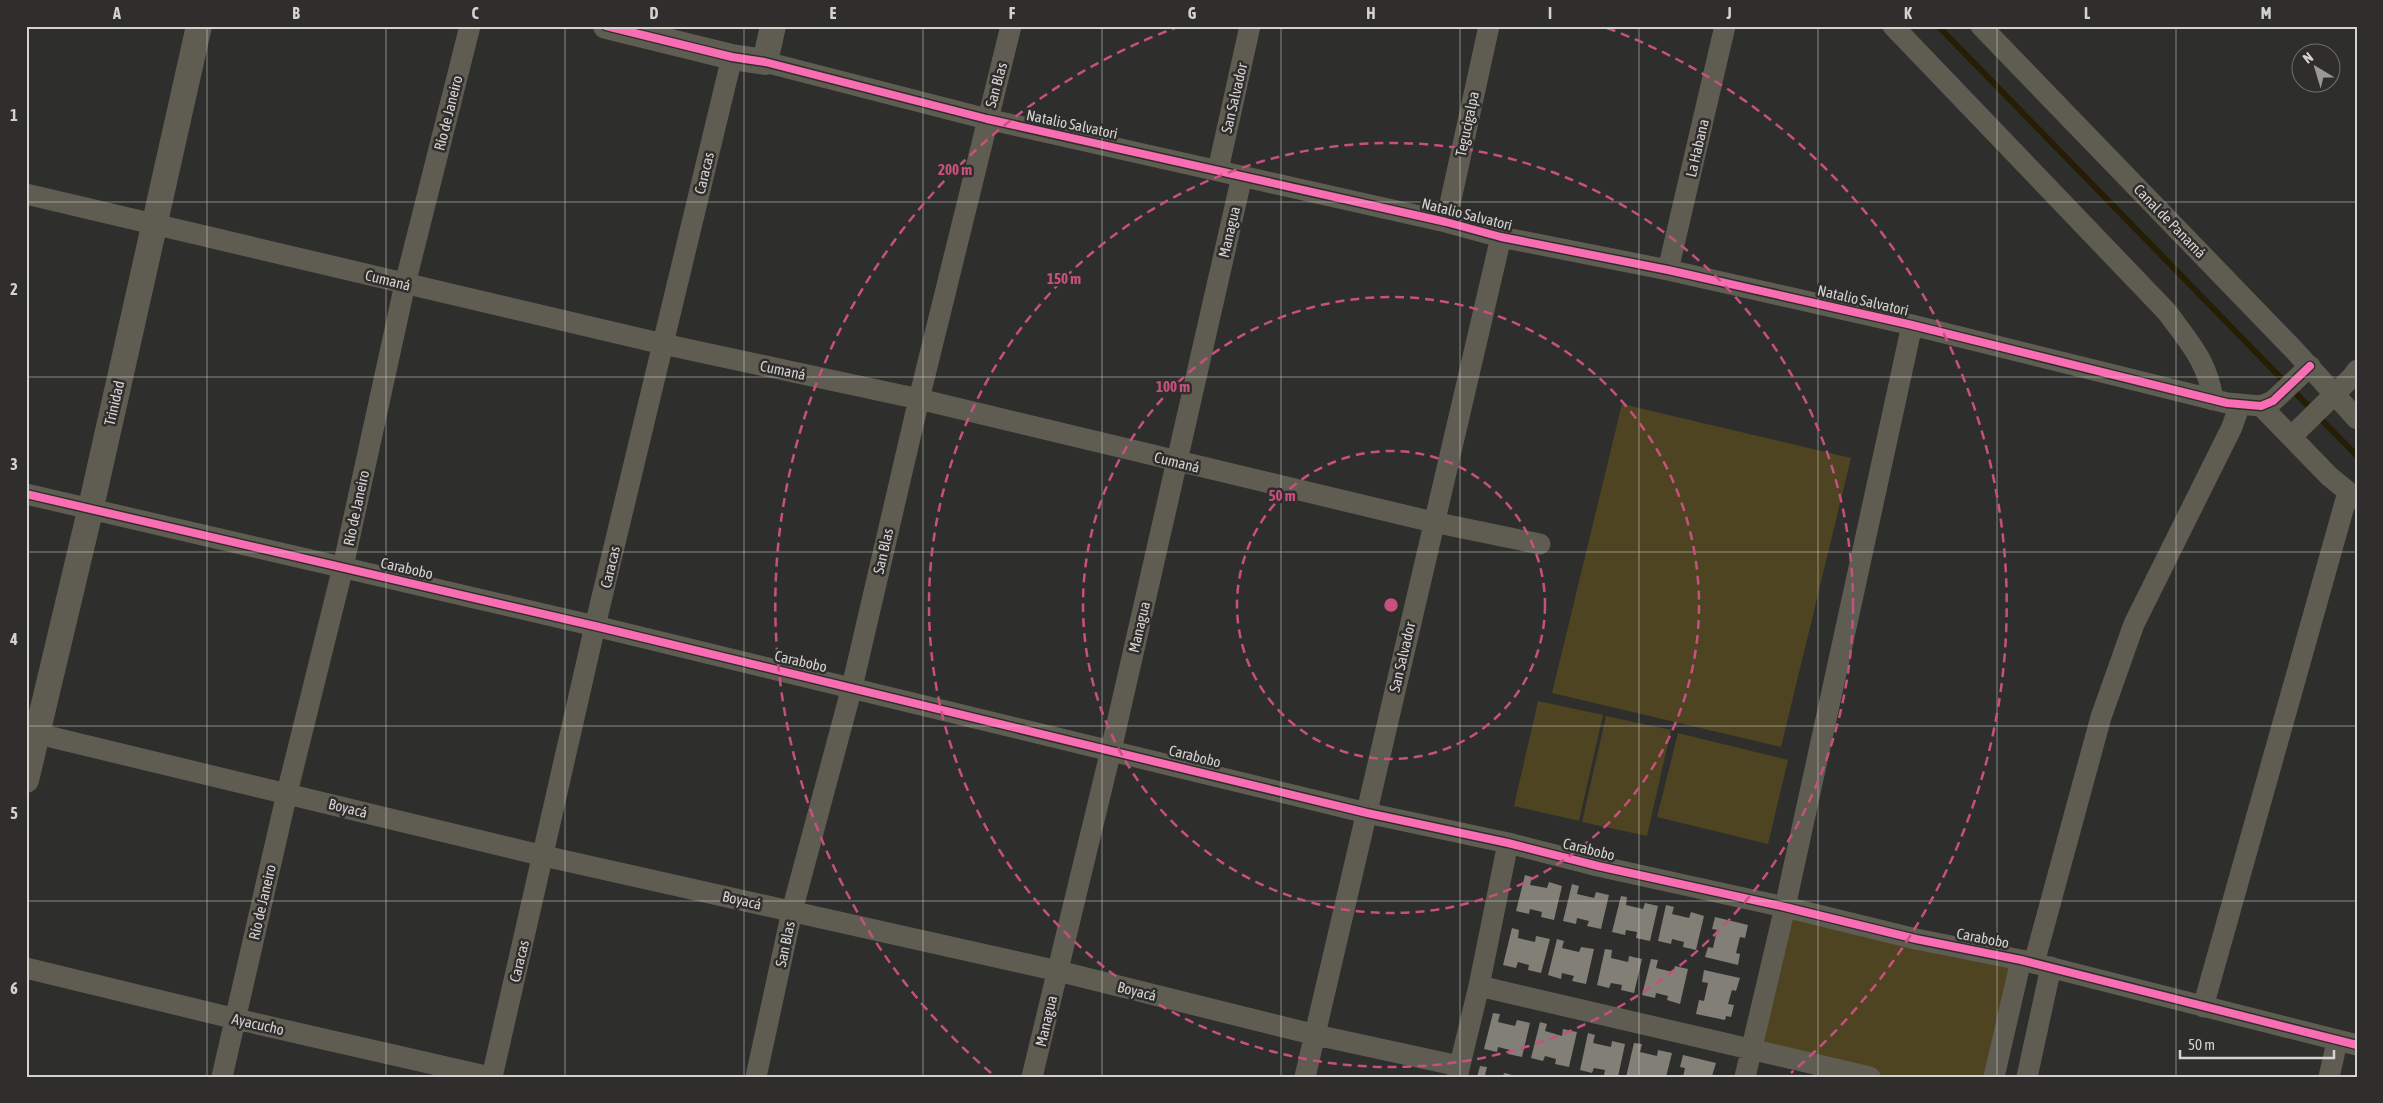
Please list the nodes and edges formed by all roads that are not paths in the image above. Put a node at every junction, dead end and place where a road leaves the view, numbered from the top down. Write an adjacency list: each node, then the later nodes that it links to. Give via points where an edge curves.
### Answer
1 (199, 26): 18 (street, Trinidad)
2 (470, 26): 21 (street, Río de Janeiro)
3 (606, 26): 11 (street, Natalio Salvatori)
4 (773, 26): 12 (street)
5 (1011, 26): 13 (street, San Blas)
6 (1250, 26): 14 (street, San Salvador)
7 (1489, 26): 17 (street, Tegucigalpa)
8 (1725, 26): 20 (street, La Habana)
9 (1894, 26): 27 (street, via 2167,312 2199,356 2210,380)
10 (1981, 26): 24 (street, Canal de Panamá)
11 (732, 57): 12 (street, Natalio Salvatori); 23 (street, Caracas)
12 (765, 62): 13 (street, Natalio Salvatori)
13 (987, 119): 14 (street, Natalio Salvatori); 26 (street, San Blas)
14 (1218, 170): 15 (street, Natalio Salvatori)
15 (1242, 176): 17 (street, Natalio Salvatori); 33 (street, Managua)
16 (26, 194): 18 (street, Cumaná)
17 (1446, 222): 19 (street, Natalio Salvatori)
18 (156, 223): 21 (street, Cumaná); 36 (street, Trinidad)
19 (1501, 237): 20 (street, Natalio Salvatori); 37 (street, San Salvador)
20 (1668, 270): 22 (street, Natalio Salvatori)
21 (405, 284): 23 (street, Cumaná); 39 (street, Río de Janeiro)
22 (1912, 325): 27 (street, Natalio Salvatori); 49 (street)
23 (663, 344): 26 (street, Cumaná); 40 (street, Caracas)
24 (2310, 366): 29 (street, via 2273,401); 30 (street, Canal de Panamá)
25 (2357, 370): 30 (street)
26 (919, 399): 33 (street, Cumaná); 41 (street, San Blas)
27 (2213, 400): 28 (street, Natalio Salvatori)
28 (2240, 404): 29 (street, Natalio Salvatori); 51 (street, via 2134,624 2101,717)
29 (2262, 406): 32 (street)
30 (2321, 407): 31 (street, Canal de Panamá); 32 (street)
31 (2357, 419)
32 (2291, 437): 35 (street)
33 (1178, 462): 37 (street, Cumaná); 43 (street, Managua)
34 (26, 494): 36 (street, Carabobo)
35 (2352, 496): 55 (street)
36 (91, 508): 39 (street, Carabobo); 42 (street, Trinidad)
37 (1433, 522): 38 (street, Cumaná); 46 (street, San Salvador)
38 (1540, 544)
39 (343, 567): 40 (street, Carabobo); 45 (street, Río de Janeiro)
40 (595, 626): 41 (street, Carabobo); 48 (street, Caracas)
41 (852, 688): 43 (street, Carabobo); 50 (street, San Blas)
42 (32, 732): 44 (street, Trinidad); 45 (street, Boyacá)
43 (1111, 750): 46 (street, Carabobo); 53 (street, Managua)
44 (26, 780)
45 (287, 793): 48 (street, Boyacá); 56 (street, Río de Janeiro)
46 (1367, 813): 47 (street, Carabobo); 57 (street, San Salvador)
47 (1508, 843): 49 (street, Carabobo); 54 (street)
48 (544, 856): 50 (street, Boyacá); 62 (street, Caracas)
49 (1785, 907): 51 (street, Carabobo, via 1916,939); 59 (street)
50 (792, 911): 53 (street, Boyacá); 63 (street, San Blas)
51 (2035, 963): 55 (street, Carabobo); 68 (street); 69 (street)
52 (26, 968): 56 (street, Ayacucho)
53 (1058, 971): 57 (street, Boyacá); 64 (street, Managua)
54 (1479, 986): 59 (street); 60 (street)
55 (2204, 1008): 58 (street, Carabobo)
56 (236, 1019): 61 (street, Río de Janeiro); 62 (street, Ayacucho)
57 (1316, 1035): 60 (street, Boyacá); 65 (street, San Salvador)
58 (2347, 1043): 70 (street)
59 (1751, 1050): 66 (street); 67 (street)
60 (1458, 1072)
61 (222, 1077)
62 (491, 1077)
63 (756, 1077)
64 (1032, 1077)
65 (1306, 1077)
66 (1745, 1077)
67 (1870, 1077)
68 (1994, 1077)
69 (2027, 1077)
70 (2328, 1077)

